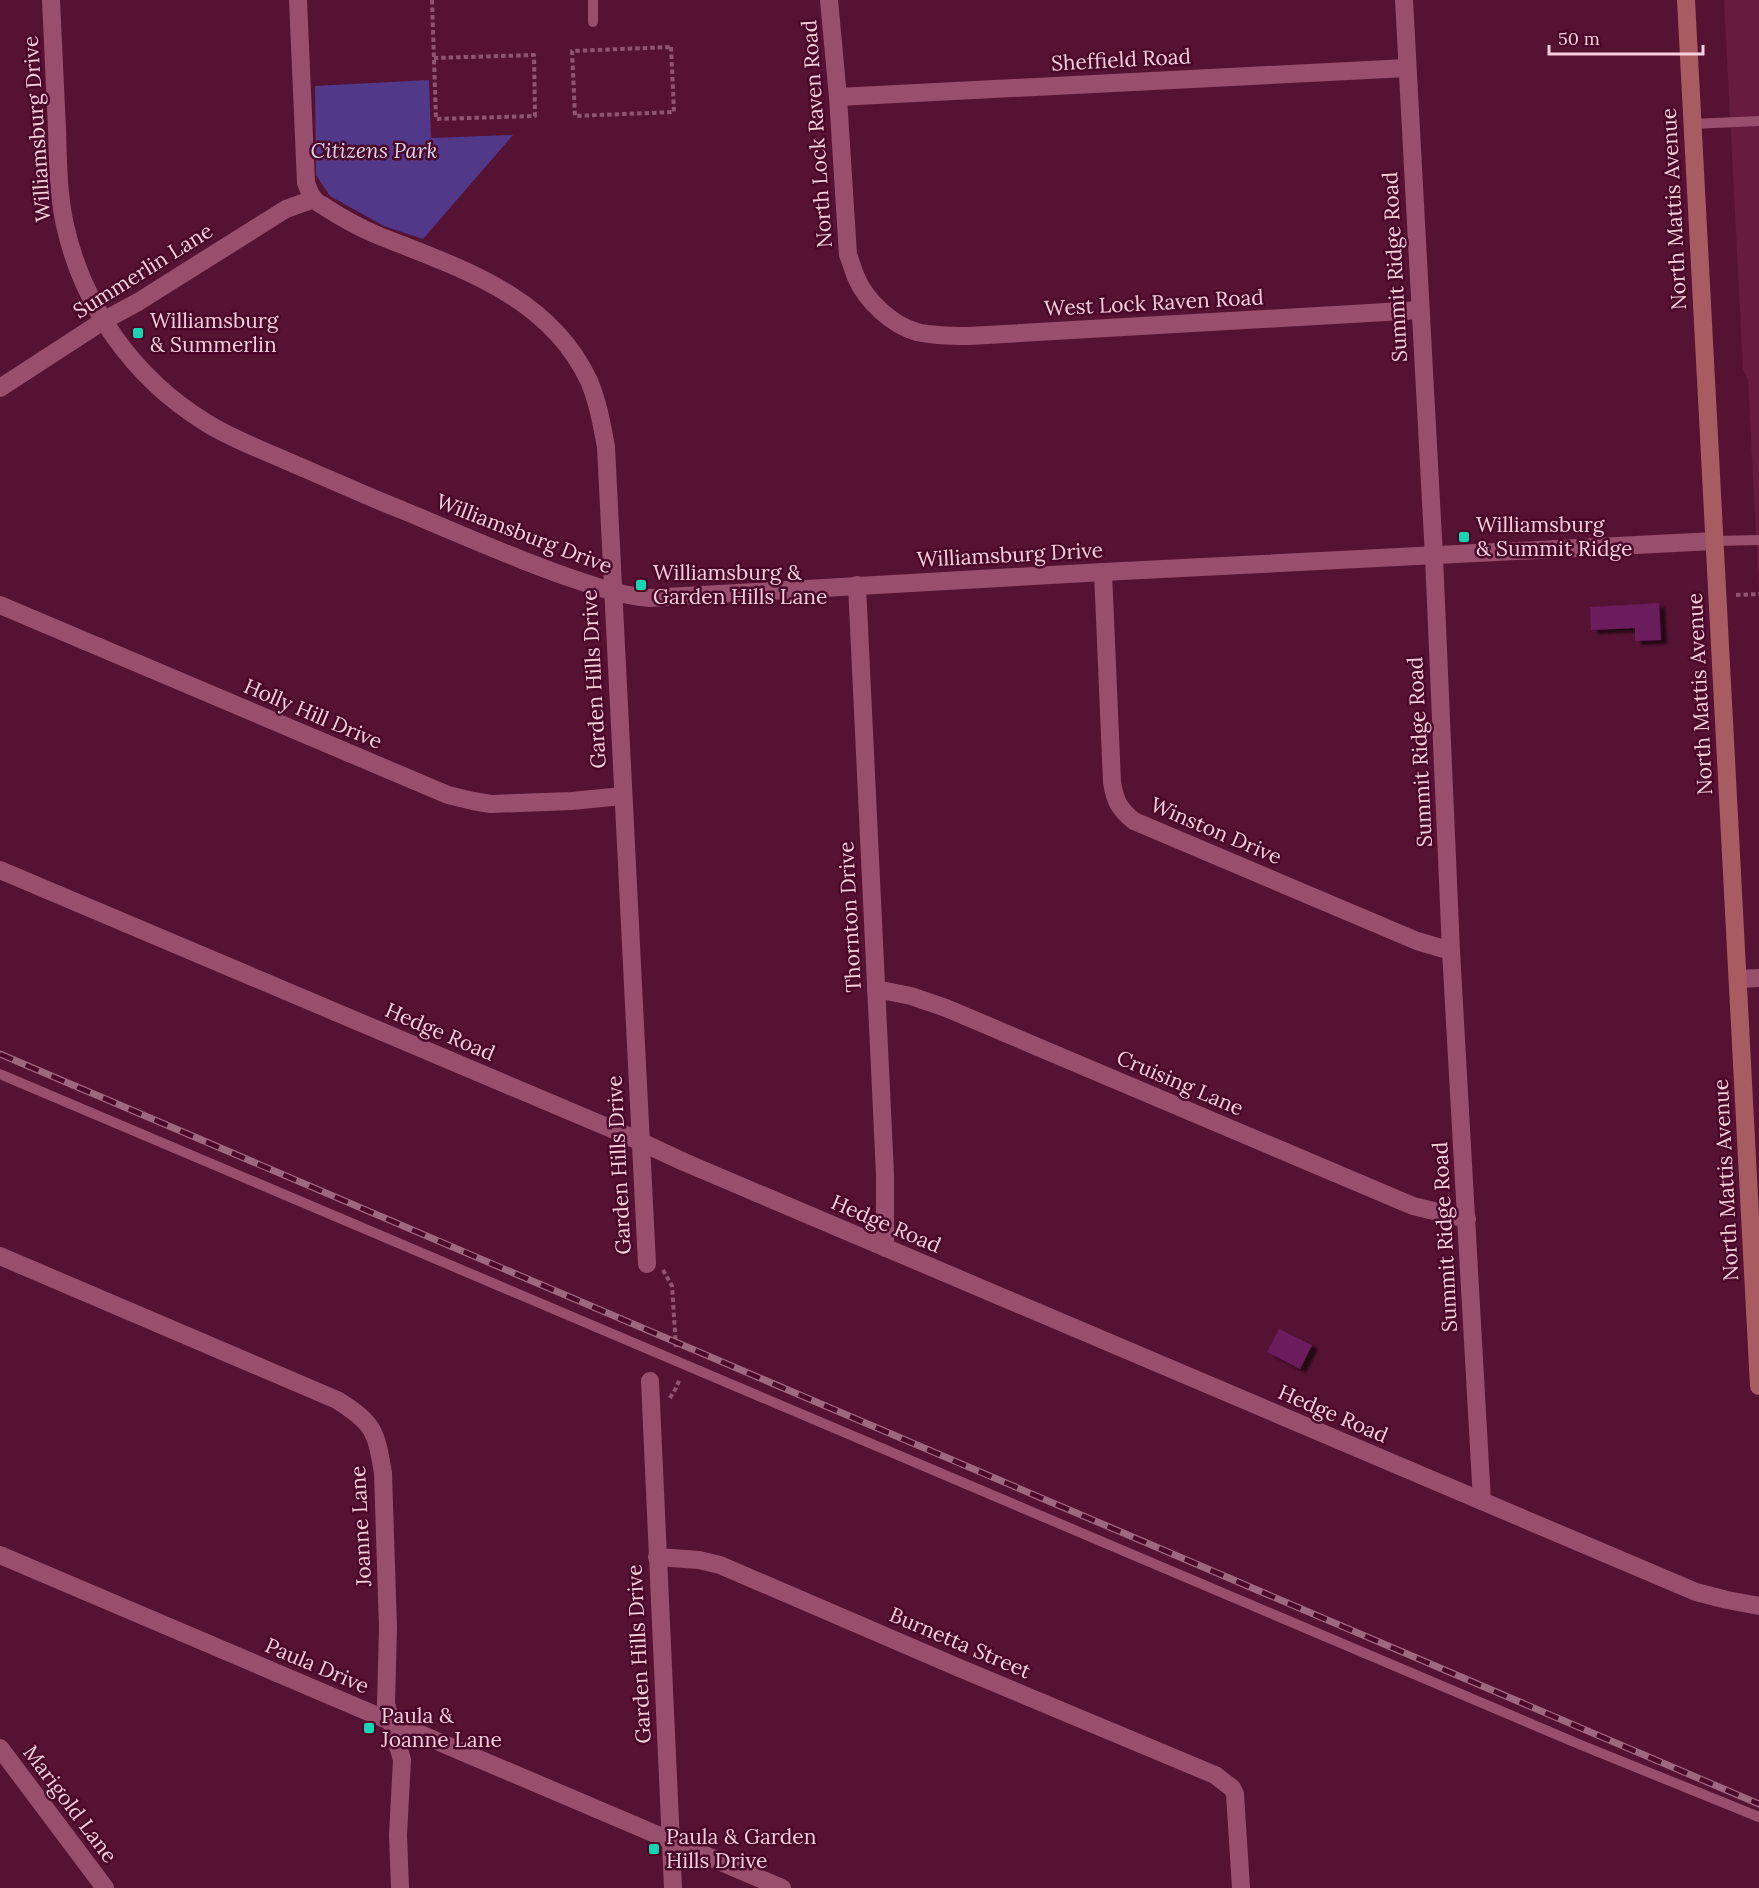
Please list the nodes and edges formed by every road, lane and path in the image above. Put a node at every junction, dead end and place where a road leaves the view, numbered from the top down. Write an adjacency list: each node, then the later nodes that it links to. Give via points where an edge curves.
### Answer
1 (51, 0): 17 (street, Williamsburg Drive, via 58,176 64,224)
2 (298, 0): 15 (street, via 306,183)
3 (432, 0): 10 (path)
4 (592, 0): 8 (lane)
5 (829, 0): 12 (street, North Lock Raven Road)
6 (1404, 0): 11 (street, Summit Ridge Road)
7 (1686, 0): 14 (main road, North Mattis Avenue)
8 (593, 22)
9 (671, 47): 9 (path, via 572,51 575,116 674,112)
10 (434, 58): 10 (path, via 436,119 535,116 534,55)
11 (1407, 68): 12 (street, Sheffield Road); 16 (street, Summit Ridge Road)
12 (838, 97): 18 (street, North Lock Raven Road, via 848,255 866,295)
13 (1759, 121): 14 (lane)
14 (1692, 124): 21 (main road, North Mattis Avenue)
15 (314, 199): 17 (street, Summerlin Lane, via 286,209); 25 (street, Garden Hills Drive, via 356,226 473,274 516,297 539,314 567,344 589,382 606,447)
16 (1420, 310): 18 (street, West Lock Raven Road, via 969,336 916,332); 22 (street, Summit Ridge Road)
17 (103, 321): 19 (street, Summerlin Lane); 25 (street, Williamsburg Drive, via 151,381 225,433 382,502)
18 (894, 321)
19 (0, 388)
20 (1759, 540): 21 (lane)
21 (1714, 541): 22 (street, Williamsburg Drive); 33 (main road, North Mattis Avenue)
22 (1434, 557): 23 (street, Williamsburg Drive); 31 (street, Summit Ridge Road)
23 (1103, 572): 24 (street, Williamsburg Drive); 31 (street, Winston Drive, via 1112,782 1122,811 1145,826 1417,941)
24 (857, 585): 25 (street, Williamsburg Drive, via 649,598); 34 (street, Thornton Drive)
25 (612, 592): 29 (street, Garden Hills Drive)
26 (1746, 594): 27 (path)
27 (1759, 594)
28 (0, 605): 29 (street, Holly Hill Drive, via 448,795 492,804)
29 (622, 796): 36 (street, Garden Hills Drive)
30 (0, 870): 36 (street, Hedge Road)
31 (1452, 951): 37 (street, Summit Ridge Road)
32 (1759, 978): 33 (street)
33 (1738, 979): 43 (main road, North Mattis Avenue)
34 (876, 989): 37 (street, Cruising Lane, via 946,1008 1413,1206); 38 (street, Thornton Drive)
35 (0, 1074): 42 (lane)
36 (642, 1143): 38 (street, Hedge Road); 40 (street, Garden Hills Drive)
37 (1467, 1219): 47 (street, Summit Ridge Road)
38 (885, 1248): 47 (street, Hedge Road)
39 (0, 1256): 51 (street, Joanne Lane, via 337,1400 358,1413 372,1429 383,1473 386,1704)
40 (647, 1260): 41 (path, via 655,1260 672,1286)
41 (675, 1331)
42 (679, 1364): 46 (path, via 680,1380 671,1398); 53 (lane)
43 (1759, 1373): 45 (main road, North Mattis Avenue)
44 (650, 1381): 46 (street, Garden Hills Drive)
45 (1759, 1386)
46 (651, 1408): 49 (street, Garden Hills Drive)
47 (1482, 1501): 50 (street, Hedge Road, via 1696,1592)
48 (0, 1555): 51 (street, Paula Drive)
49 (657, 1557): 54 (street, Garden Hills Drive); 59 (street, Burnetta Street, via 720,1565 1215,1775 1235,1794)
50 (1759, 1606)
51 (391, 1722): 54 (street, Paula Drive); 56 (street, Joanne Lane, via 402,1760)
52 (0, 1748): 55 (street, Marigold Lane)
53 (1759, 1816)
54 (670, 1840): 57 (street, Garden Hills Drive); 58 (street, Paula Drive)
55 (105, 1888)
56 (400, 1888)
57 (673, 1888)
58 (782, 1888)
59 (1241, 1888)

